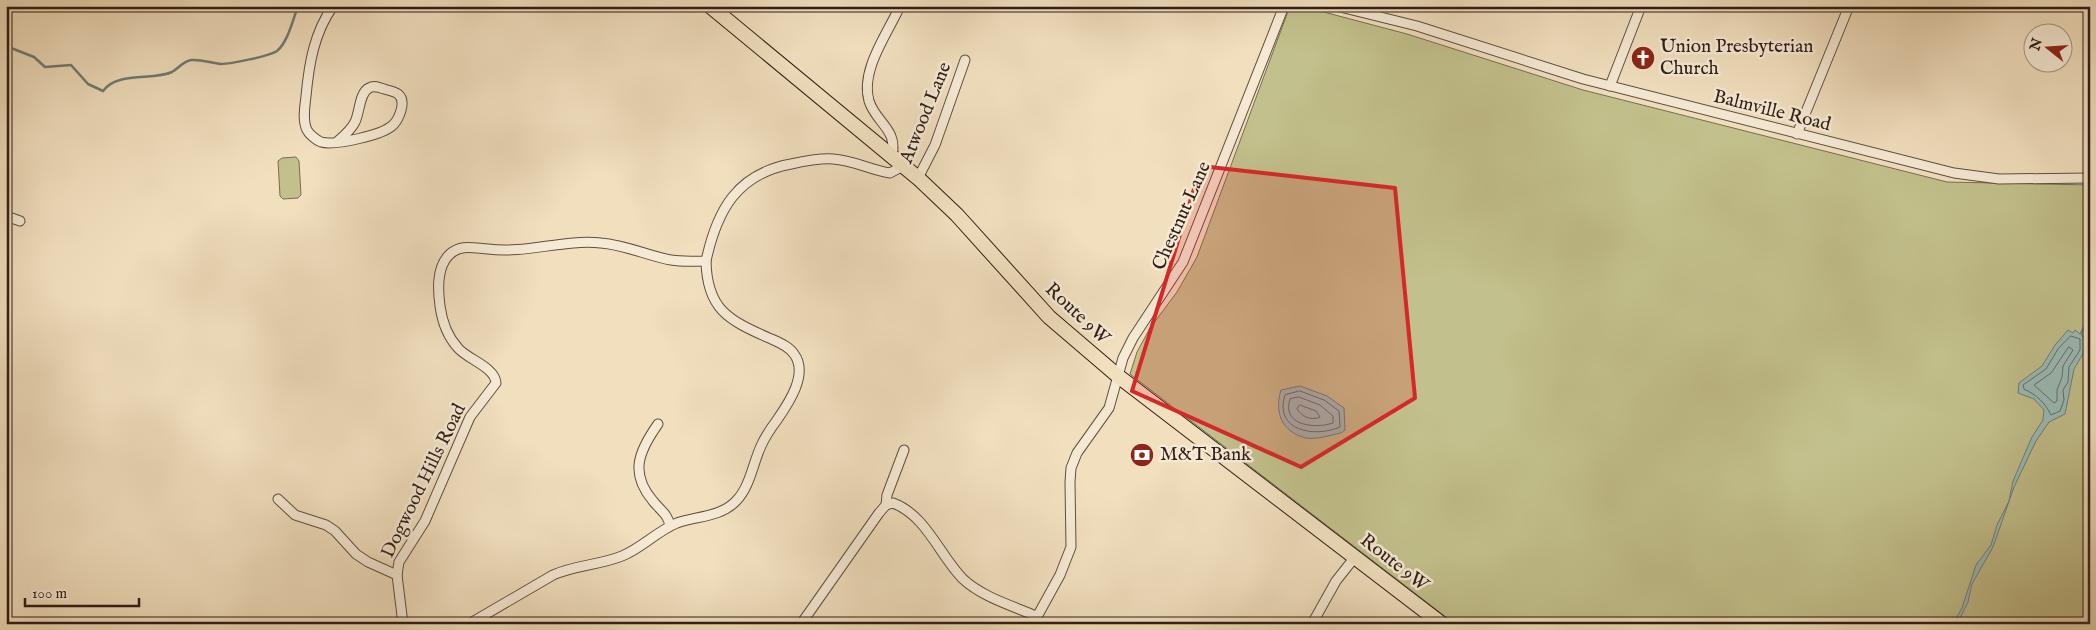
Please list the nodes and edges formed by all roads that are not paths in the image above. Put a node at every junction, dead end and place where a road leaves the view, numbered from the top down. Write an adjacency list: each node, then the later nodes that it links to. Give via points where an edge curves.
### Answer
1 (333, 6): 11 (street, via 314,45 308,72 305,120 306,129 320,142)
2 (710, 6): 12 (highway, Route 9W)
3 (900, 6): 12 (street, via 874,59 868,84 869,100 893,139)
4 (1284, 6): 19 (street, Chestnut Lane, via 1183,262 1134,338)
5 (1336, 6): 9 (street, Balmville Road, via 1417,26)
6 (1641, 6): 9 (street)
7 (1849, 6): 10 (street)
8 (965, 60): 14 (street, Atwood Lane, via 935,145)
9 (1610, 86): 10 (street, Balmville Road)
10 (1797, 134): 15 (street, Balmville Road, via 1969,176 2047,180)
11 (338, 141): 11 (street, via 355,122 367,89 374,86 401,98 402,108 391,127 364,138)
12 (892, 156): 13 (highway, Route 9W)
13 (903, 166): 14 (highway, Route 9W); 18 (street, via 890,173 834,159 818,159 787,164 761,174 739,189 725,208 716,224)
14 (918, 178): 19 (highway, Route 9W, via 1049,317)
15 (2090, 178)
16 (6, 216): 17 (street)
17 (20, 221)
18 (706, 261): 24 (street, via 708,284 715,303 744,327 788,348 795,355 798,373 793,393 761,446 740,496 723,510); 26 (street, Dogwood Hills Road, via 670,260 630,248 579,242 506,250 464,247 447,257 439,290 447,330 457,348 493,374 496,383 468,422 425,521 401,558)
19 (1118, 376): 25 (highway, Route 9W); 27 (street, Chestnut Lane, via 1109,408 1077,453 1071,468 1071,547 1060,575)
20 (658, 424): 24 (street, via 643,446 639,478 653,502 664,512)
21 (904, 450): 23 (street)
22 (278, 499): 26 (street, via 295,515 335,530 356,554)
23 (886, 505): 27 (street, via 893,503 911,512 965,581); 30 (street)
24 (670, 526): 29 (street, via 633,551 553,575)
25 (1355, 557): 31 (street, via 1336,581); 32 (highway, Route 9W)
26 (398, 576): 28 (street, Dogwood Hills Road)
27 (1034, 620)
28 (403, 624)
29 (470, 624)
30 (801, 624)
31 (1312, 624)
32 (1442, 624)

